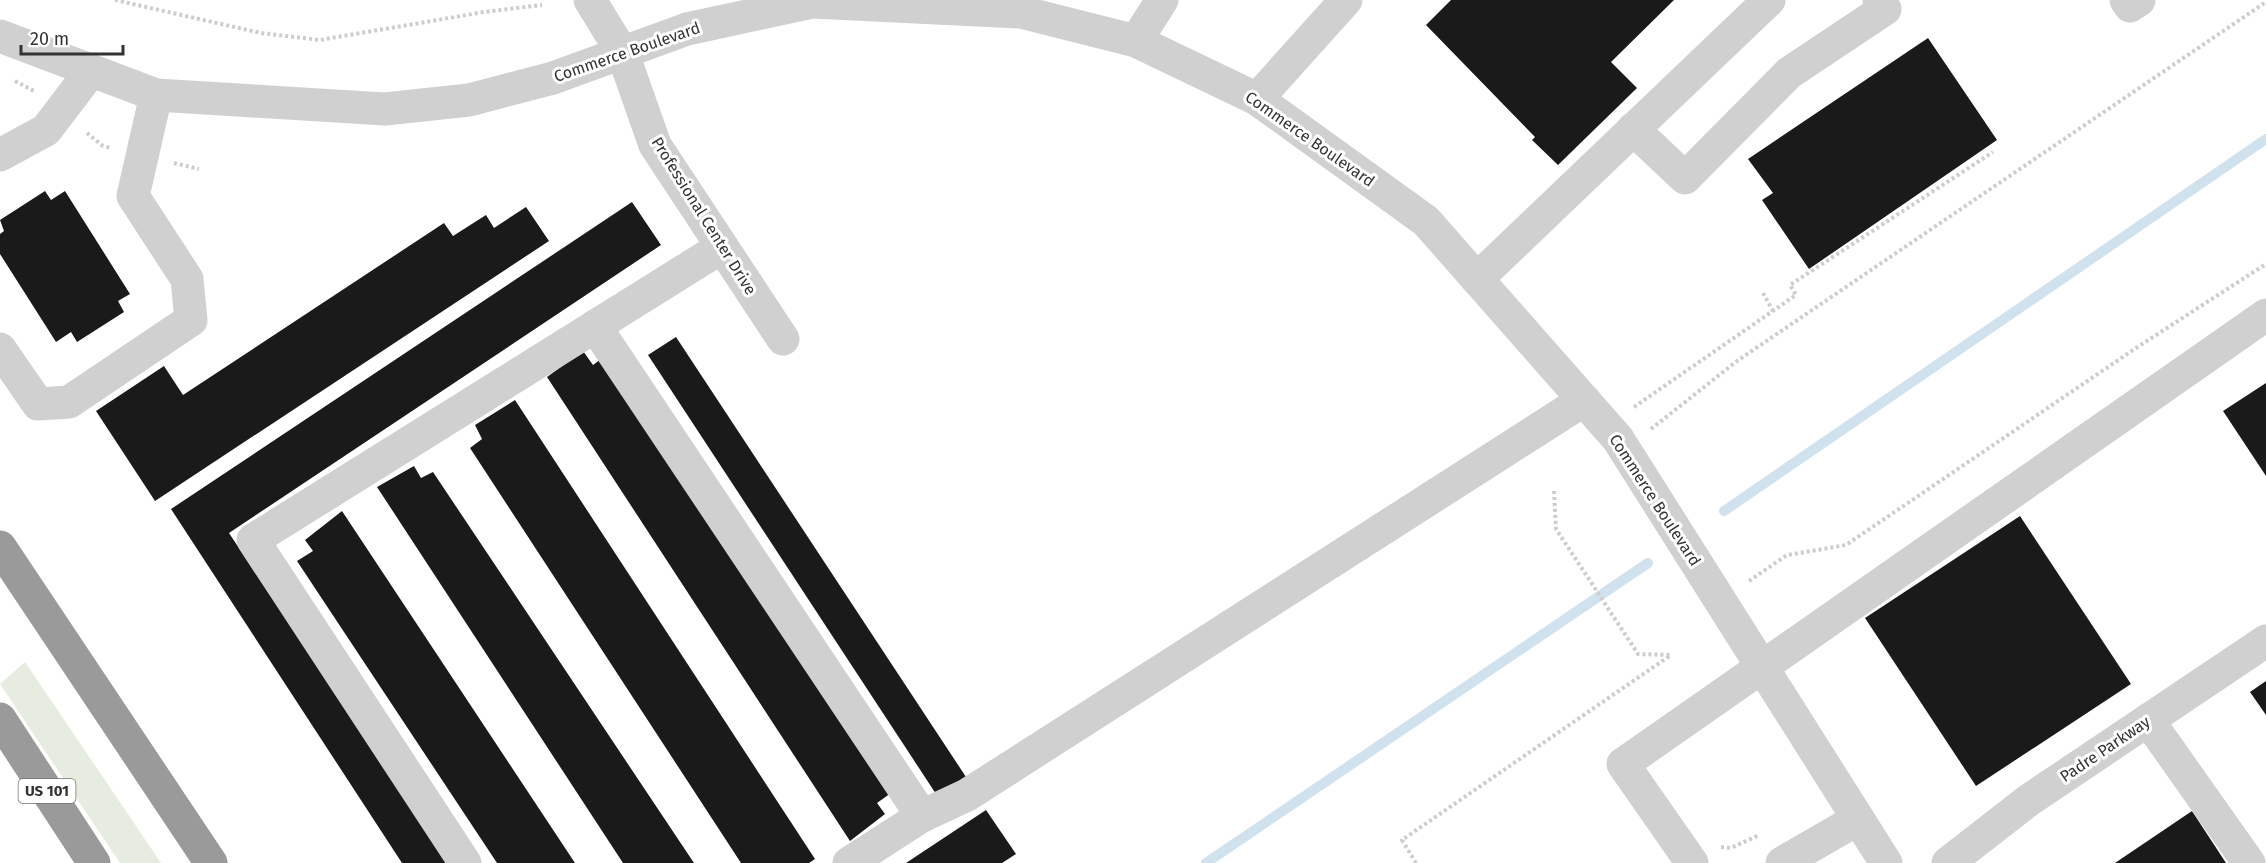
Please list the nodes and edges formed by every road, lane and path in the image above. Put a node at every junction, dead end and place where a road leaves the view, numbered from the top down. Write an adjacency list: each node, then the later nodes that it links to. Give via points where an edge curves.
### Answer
1 (115, 0): 12 (path, via 261,33 320,40)
2 (590, 0): 15 (street, Professional Center Drive)
3 (618, 0): 15 (street, Professional Center Drive)
4 (1162, 0): 14 (street)
5 (1346, 0): 19 (street)
6 (1769, 0): 21 (street)
7 (1879, 0): 21 (street, via 1885,9 1790,73 1685,178)
8 (2126, 0): 9 (street, via 2130,6)
9 (2139, 0)
10 (869, 2): 14 (street, Commerce Boulevard, via 1021,12); 15 (street, Commerce Boulevard, via 812,2 687,29)
11 (2266, 2): 37 (path, via 1737,361)
12 (542, 5)
13 (0, 36): 16 (street, Commerce Boulevard)
14 (1136, 41): 19 (street, Commerce Boulevard)
15 (623, 54): 18 (street, Commerce Boulevard, via 469,100 386,109); 26 (street, Professional Center Drive, via 655,145)
16 (91, 71): 18 (street, Commerce Boulevard); 20 (street)
17 (10, 79): 20 (path, via 29,87)
18 (156, 95): 24 (street)
19 (1257, 99): 28 (street, Commerce Boulevard, via 1426,221)
20 (60, 112): 23 (street, via 46,130); 24 (path, via 103,146)
21 (1633, 129): 28 (street)
22 (1993, 152): 30 (path, via 1790,285 1796,295)
23 (0, 155)
24 (142, 155): 25 (path); 34 (street, via 132,196 186,279 191,320 69,402 38,404)
25 (199, 169)
26 (722, 247): 32 (street); 33 (street, Professional Center Drive)
27 (2266, 264): 40 (path, via 2126,354 1846,545 1786,555)
28 (1478, 279): 35 (street, Commerce Boulevard)
29 (1763, 293): 30 (path)
30 (1773, 310): 36 (path)
31 (2266, 315): 42 (street)
32 (596, 326): 45 (street); 51 (street, via 253,540)
33 (783, 339)
34 (0, 349)
35 (1584, 400): 42 (street, Commerce Boulevard, via 1618,439); 45 (street, via 967,795)
36 (1633, 407)
37 (1649, 430)
38 (1554, 491): 53 (path, via 1556,529 1638,654 1671,655 1402,840)
39 (0, 547): 50 (highway)
40 (1749, 581)
41 (2266, 641): 44 (street, Padre Parkway)
42 (1762, 667): 46 (street, Commerce Boulevard); 48 (street, via 1623,764)
43 (0, 720): 49 (highway, US 101)
44 (2148, 720): 56 (street, Padre Parkway, via 2029,800); 57 (street)
45 (922, 816): 52 (street)
46 (1858, 819): 54 (street); 55 (street, Commerce Boulevard)
47 (1765, 831): 48 (path, via 1731,848)
48 (1701, 852)
49 (94, 863)
50 (211, 863)
51 (465, 863)
52 (849, 863)
53 (1416, 863)
54 (1782, 863)
55 (1886, 863)
56 (1948, 863)
57 (2249, 863)

